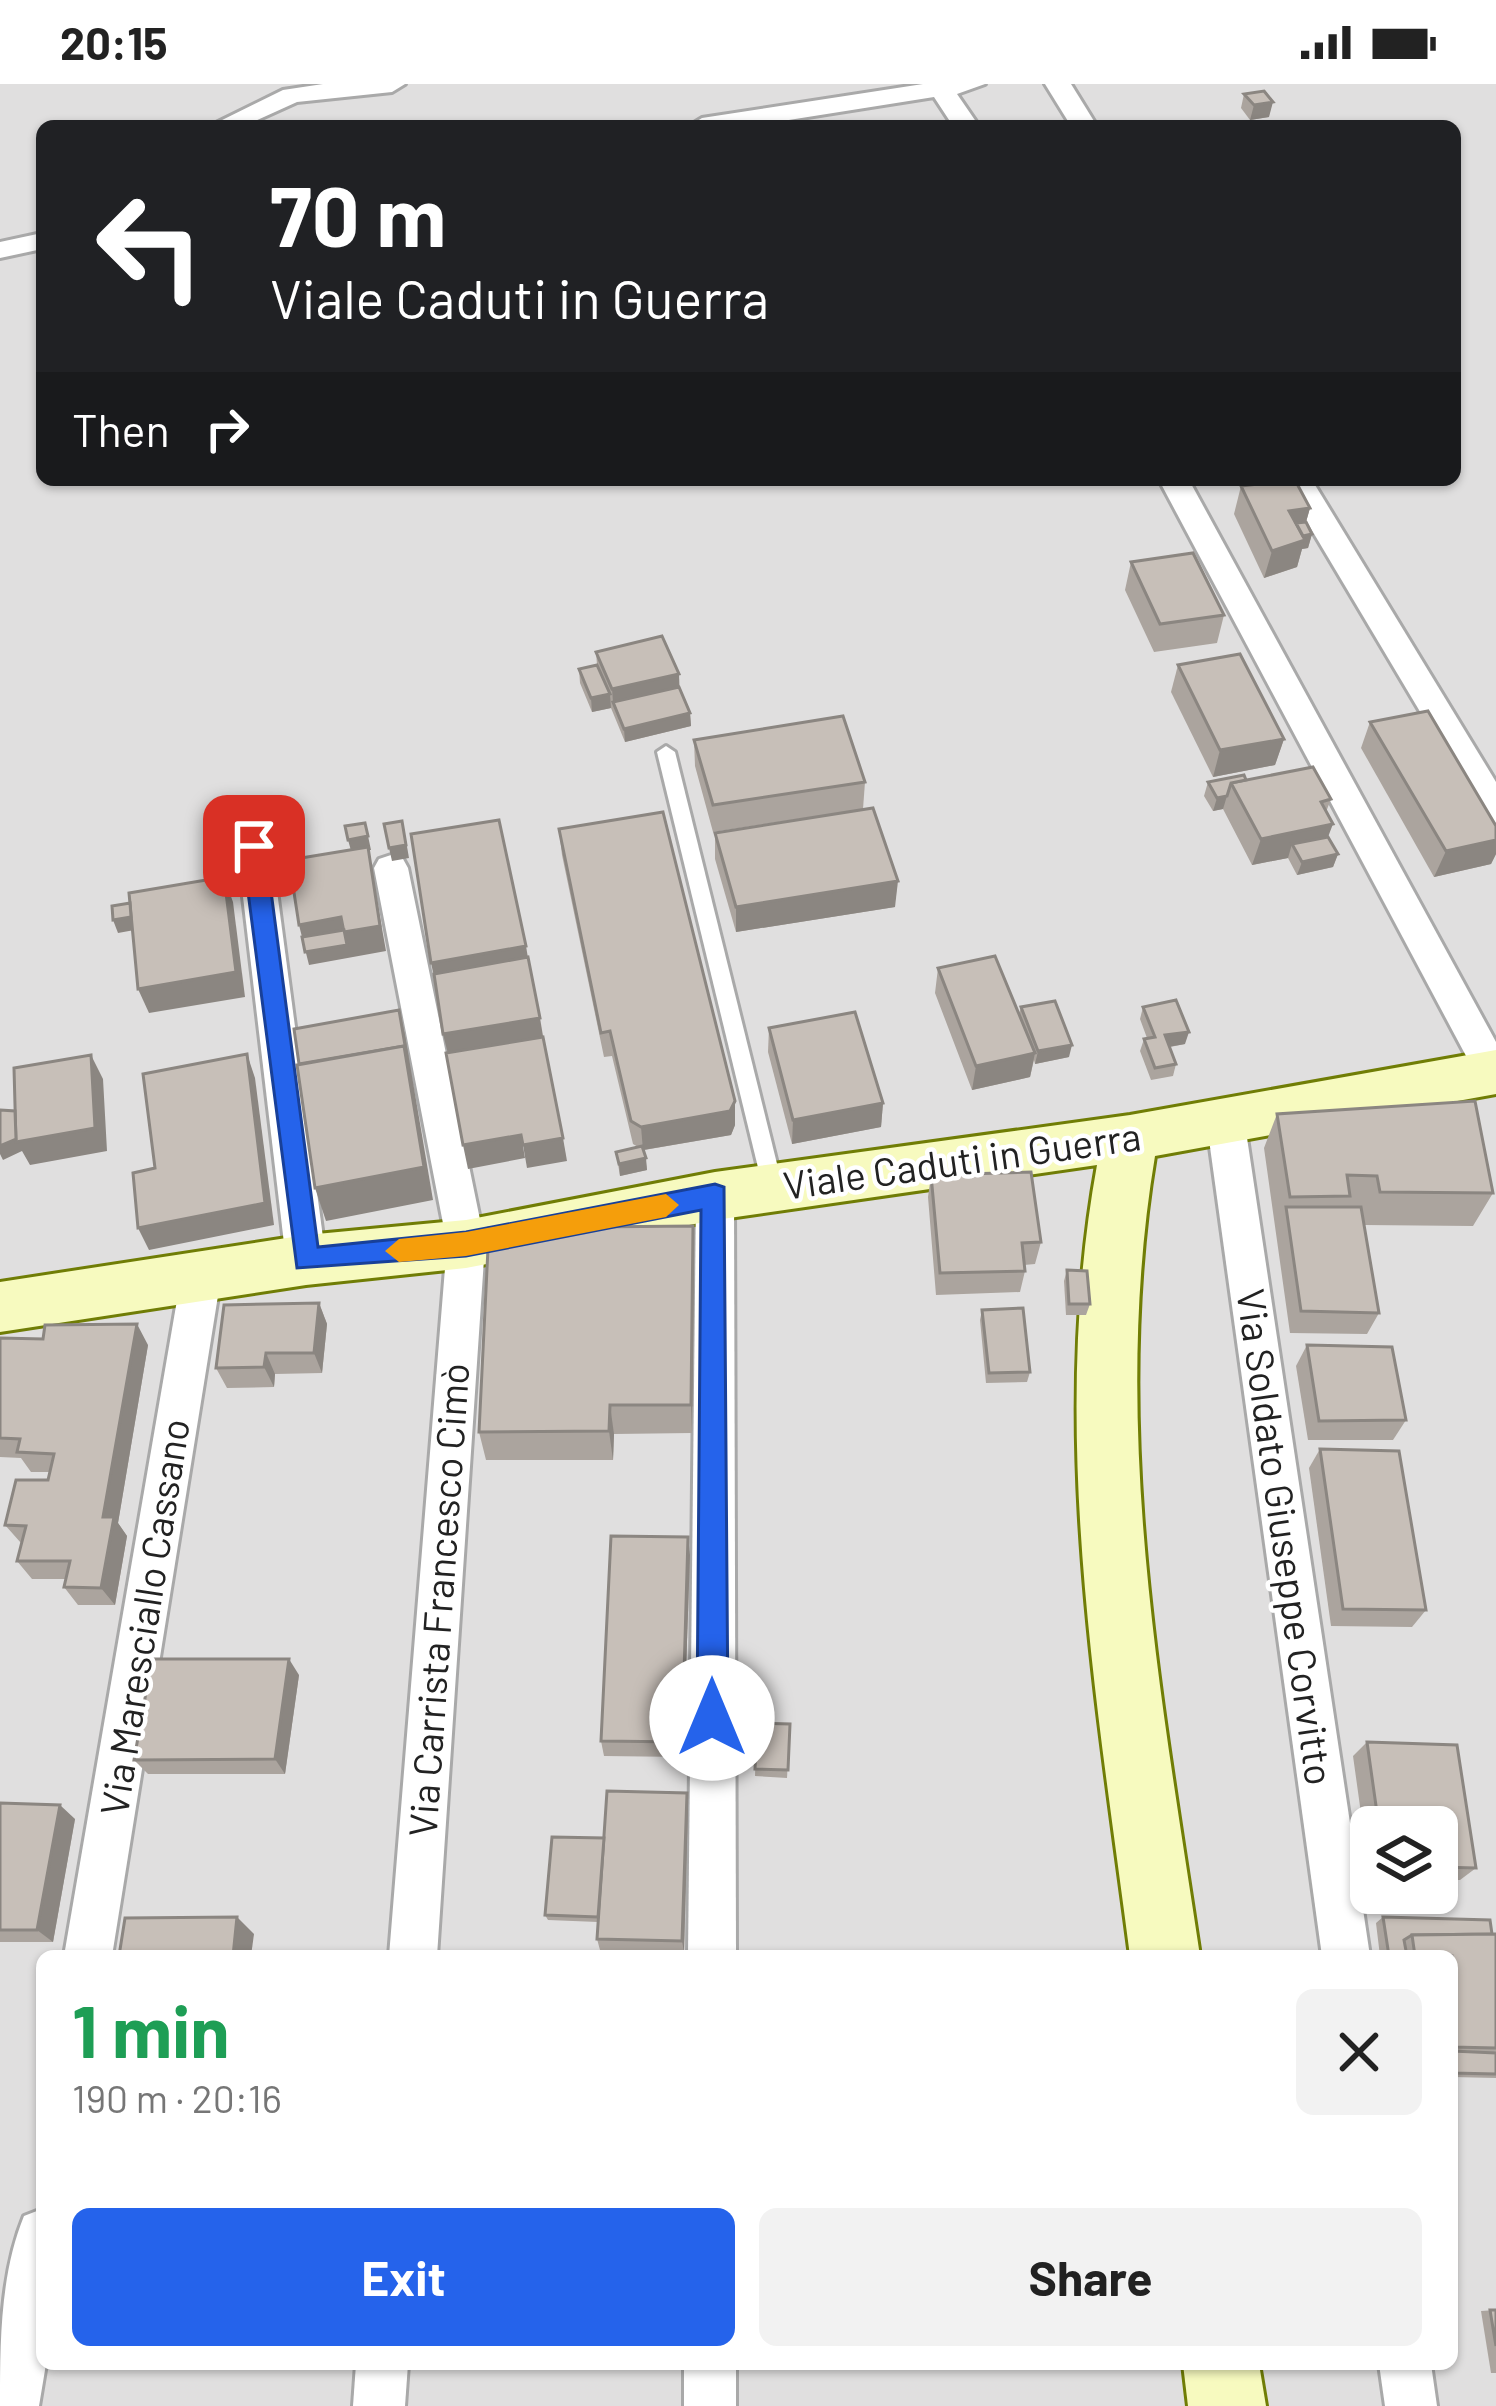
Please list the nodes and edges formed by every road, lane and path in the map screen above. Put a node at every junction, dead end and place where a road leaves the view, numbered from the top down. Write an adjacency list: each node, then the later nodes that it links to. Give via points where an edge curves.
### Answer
1 (392, 84): 4 (street)
2 (972, 84): 5 (street)
3 (1058, 84): 10 (street)
4 (363, 86): 6 (street); 7 (street, via 292,95)
5 (940, 89): 8 (street); 9 (street)
6 (311, 117)
7 (236, 120)
8 (741, 120)
9 (962, 120)
10 (1080, 120)
11 (36, 242): 12 (street)
12 (0, 250)
13 (1177, 486): 19 (street)
14 (1301, 486): 16 (street)
15 (666, 752): 22 (lane)
16 (1496, 810)
17 (254, 846): 25 (street)
18 (391, 868): 24 (street, Via Carrista Francesco Cimò)
19 (1495, 1073): 20 (street, Viale Caduti in Guerra)
20 (1225, 1118): 21 (street, Viale Caduti in Guerra); 32 (street, Via Soldato Giuseppe Corvitto)
21 (1130, 1138): 22 (street, Viale Caduti in Guerra); 31 (street, via 1105,1319 1120,1623)
22 (773, 1188): 23 (street, Viale Caduti in Guerra)
23 (715, 1196): 24 (street, Viale Caduti in Guerra); 30 (street)
24 (466, 1244): 25 (street, Viale Caduti in Guerra); 29 (street, Via Carrista Francesco Cimò)
25 (306, 1260): 26 (street, Viale Caduti in Guerra)
26 (201, 1277): 27 (street, Viale Caduti in Guerra); 28 (street, Via Maresciallo Cassano)
27 (0, 1307)
28 (89, 1950)
29 (413, 1950)
30 (712, 1950)
31 (1164, 1950)
32 (1345, 1950)
33 (36, 2270): 38 (street)
34 (382, 2370): 39 (street)
35 (710, 2370): 40 (street)
36 (1222, 2370): 41 (street)
37 (1406, 2370): 42 (street)
38 (13, 2406)
39 (379, 2406)
40 (710, 2406)
41 (1226, 2406)
42 (1411, 2406)

